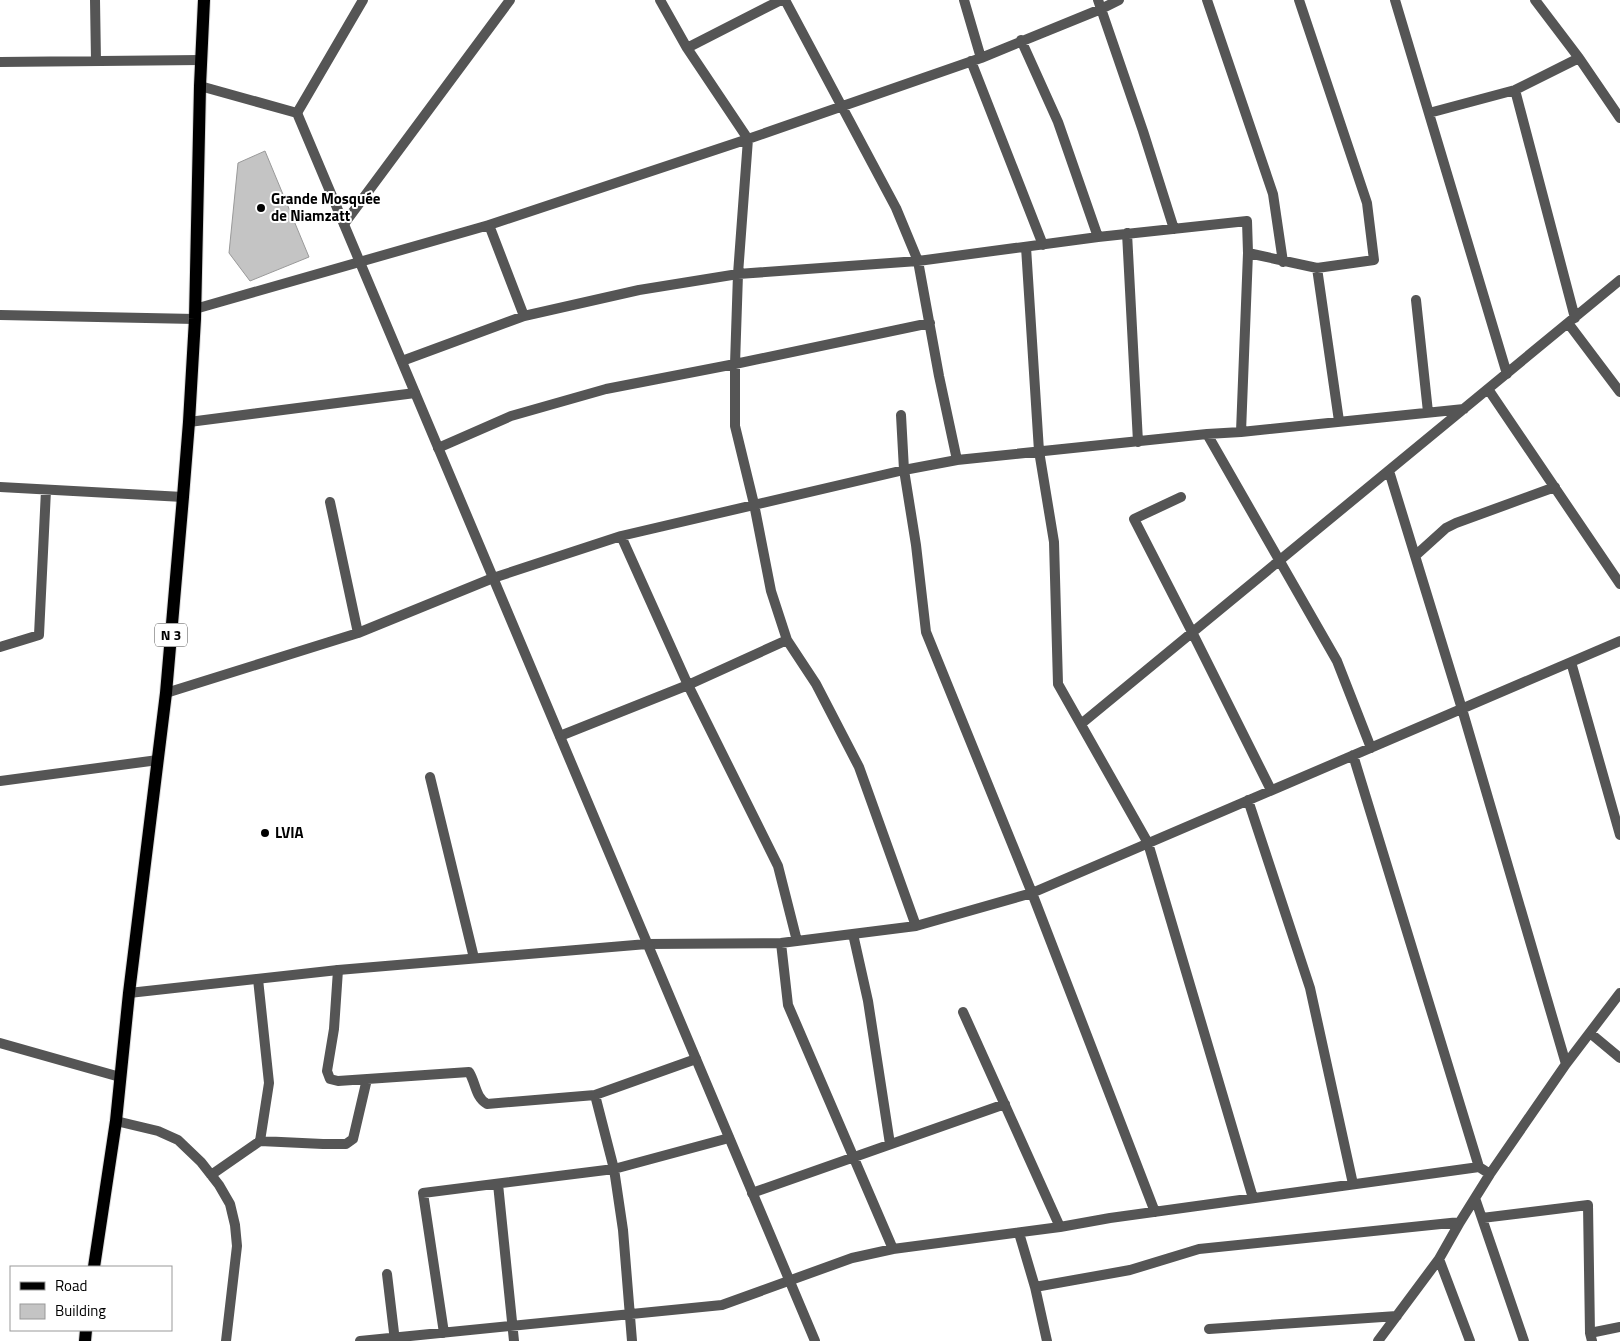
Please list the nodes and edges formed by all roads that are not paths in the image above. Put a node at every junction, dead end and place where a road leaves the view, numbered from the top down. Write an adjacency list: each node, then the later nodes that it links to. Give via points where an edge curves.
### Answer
1 (95, 0): 20 (street)
2 (204, 0): 19 (main road, N 3)
3 (363, 0): 25 (street)
4 (510, 0): 29 (street)
5 (660, 0): 16 (street)
6 (781, 0): 16 (street)
7 (785, 0): 24 (street)
8 (964, 0): 18 (street)
9 (1118, 0): 14 (street)
10 (1208, 0): 39 (street, via 1274,194)
11 (1299, 0): 40 (street, via 1367,203 1374,260)
12 (1395, 0): 26 (street)
13 (1535, 0): 17 (street)
14 (1100, 4): 15 (street); 31 (street)
15 (1021, 40): 18 (street); 33 (street, via 1058,122)
16 (688, 48): 28 (street)
17 (1579, 58): 23 (street); 27 (street)
18 (976, 59): 24 (street); 34 (street)
19 (201, 60): 20 (street); 22 (main road, N 3)
20 (96, 61): 21 (street)
21 (0, 62)
22 (200, 86): 25 (street); 44 (main road, N 3)
23 (1515, 90): 26 (street); 47 (street)
24 (842, 107): 28 (street); 37 (street, via 896,208)
25 (297, 113): 29 (street)
26 (1429, 114): 51 (street)
27 (1620, 118)
28 (748, 139): 30 (street); 41 (street)
29 (344, 224): 38 (street)
30 (489, 225): 38 (street); 46 (street)
31 (1174, 229): 32 (street); 36 (street, via 1247,221)
32 (1126, 233): 33 (street); 62 (street)
33 (1098, 237): 34 (street)
34 (1043, 245): 35 (street)
35 (1026, 247): 37 (street); 64 (street)
36 (1248, 253): 39 (street); 60 (street)
37 (918, 261): 41 (street); 48 (street)
38 (360, 262): 44 (street); 49 (street)
39 (1283, 262): 40 (street)
40 (1317, 268): 58 (street)
41 (738, 274): 46 (street, via 639,290); 50 (street)
42 (1620, 280): 47 (street)
43 (1416, 300): 56 (street)
44 (195, 314): 45 (street); 59 (main road, N 3)
45 (0, 315)
46 (524, 316): 49 (street)
47 (1572, 320): 51 (street); 52 (street)
48 (930, 323): 50 (street); 65 (street)
49 (402, 361): 54 (street)
50 (734, 364): 63 (street, via 606,389 511,416); 74 (street, via 736,426)
51 (1507, 374): 53 (street)
52 (1619, 388)
53 (1488, 389): 55 (street); 69 (street)
54 (415, 393): 59 (street); 63 (street)
55 (1464, 409): 56 (street); 67 (street)
56 (1428, 412): 58 (street)
57 (901, 414): 66 (street)
58 (1339, 421): 60 (street)
59 (189, 422): 72 (main road, N 3)
60 (1241, 432): 61 (street)
61 (1206, 434): 62 (street); 77 (street)
62 (1138, 442): 64 (street)
63 (438, 448): 78 (street)
64 (1039, 451): 65 (street); 89 (street, via 1054,542 1058,684)
65 (957, 460): 66 (street)
66 (904, 470): 74 (street); 100 (street, via 926,632)
67 (1389, 471): 76 (street); 77 (street)
68 (0, 487): 70 (street)
69 (1554, 487): 76 (street, via 1456,523); 79 (street)
70 (46, 490): 72 (street); 84 (street, via 39,635)
71 (1181, 497): 80 (street, via 1134,519)
72 (183, 498): 87 (main road, N 3)
73 (330, 502): 81 (street)
74 (754, 504): 75 (street); 82 (street, via 771,591)
75 (621, 536): 78 (street); 86 (street)
76 (1415, 556): 88 (street)
77 (1280, 561): 80 (street); 91 (street, via 1337,661)
78 (493, 578): 81 (street); 90 (street)
79 (1620, 584)
80 (1192, 632): 89 (street); 96 (street)
81 (358, 633): 87 (street)
82 (787, 640): 86 (street); 101 (street, via 816,684 859,767)
83 (1620, 641): 85 (street)
84 (0, 647)
85 (1571, 662): 88 (street); 98 (street)
86 (688, 685): 90 (street); 103 (street, via 778,866)
87 (166, 693): 93 (main road, N 3)
88 (1462, 709): 91 (street); 116 (street)
89 (1081, 724): 99 (street)
90 (560, 736): 105 (street)
91 (1371, 748): 92 (street)
92 (1353, 755): 96 (street); 126 (street)
93 (158, 760): 95 (street); 109 (main road, N 3)
94 (430, 778): 106 (street)
95 (0, 781)
96 (1271, 790): 97 (street)
97 (1248, 800): 99 (street); 131 (street, via 1310,988)
98 (1620, 835)
99 (1148, 843): 100 (street); 133 (street)
100 (1032, 893): 101 (street); 135 (street)
101 (916, 926): 102 (street)
102 (853, 934): 103 (street); 124 (street, via 868,1000)
103 (797, 941): 104 (street)
104 (781, 943): 105 (street); 125 (street, via 788,1005)
105 (647, 944): 106 (street); 114 (street)
106 (474, 958): 107 (street)
107 (338, 970): 108 (street); 118 (street, via 327,1071 330,1079 338,1081)
108 (258, 979): 109 (street); 123 (street, via 269,1083)
109 (129, 993): 117 (main road, N 3)
110 (1620, 993): 112 (street)
111 (963, 1012): 120 (street)
112 (1590, 1033): 115 (street); 116 (street)
113 (0, 1043): 117 (street)
114 (696, 1058): 119 (street); 122 (street)
115 (1620, 1058)
116 (1566, 1064): 128 (street)
117 (120, 1077): 121 (main road, N 3)
118 (367, 1079): 119 (street, via 468,1072 477,1094 487,1104); 123 (street, via 353,1139 346,1144)
119 (595, 1094): 127 (street)
120 (1005, 1104): 124 (street); 138 (street)
121 (116, 1120): 129 (street, via 178,1140); 142 (main road, N 3)
122 (729, 1138): 127 (street); 132 (street)
123 (260, 1141): 129 (street)
124 (890, 1144): 125 (street)
125 (854, 1157): 132 (street); 140 (street)
126 (1479, 1168): 128 (street); 131 (street)
127 (614, 1169): 130 (street); 146 (street, via 623,1230)
128 (1490, 1174): 134 (street)
129 (211, 1175): 154 (street, via 230,1204 236,1232)
130 (498, 1184): 148 (street); 151 (street, via 423,1193)
131 (1353, 1184): 133 (street)
132 (752, 1193): 144 (street)
133 (1253, 1198): 135 (street)
134 (1475, 1198): 136 (street); 137 (street)
135 (1155, 1212): 138 (street)
136 (1482, 1218): 152 (street, via 1588,1205); 162 (street)
137 (1460, 1222): 141 (street); 145 (street, via 1198,1249 1130,1270)
138 (1060, 1227): 139 (street)
139 (1019, 1233): 140 (street); 145 (street)
140 (893, 1249): 144 (street, via 852,1258)
141 (1439, 1259): 147 (street); 161 (street)
142 (94, 1266)
143 (388, 1274): 153 (street)
144 (790, 1282): 146 (street, via 722,1305); 158 (street)
145 (1034, 1287): 159 (street)
146 (629, 1314): 148 (street); 157 (street)
147 (1397, 1316): 150 (street); 160 (street)
148 (512, 1326): 151 (street); 156 (street)
149 (1620, 1327): 152 (street)
150 (1209, 1329)
151 (444, 1333): 153 (street)
152 (1591, 1337)
153 (395, 1339): 155 (street)
154 (226, 1341)
155 (360, 1341)
156 (514, 1341)
157 (632, 1341)
158 (815, 1341)
159 (1047, 1341)
160 (1378, 1341)
161 (1470, 1341)
162 (1524, 1341)

